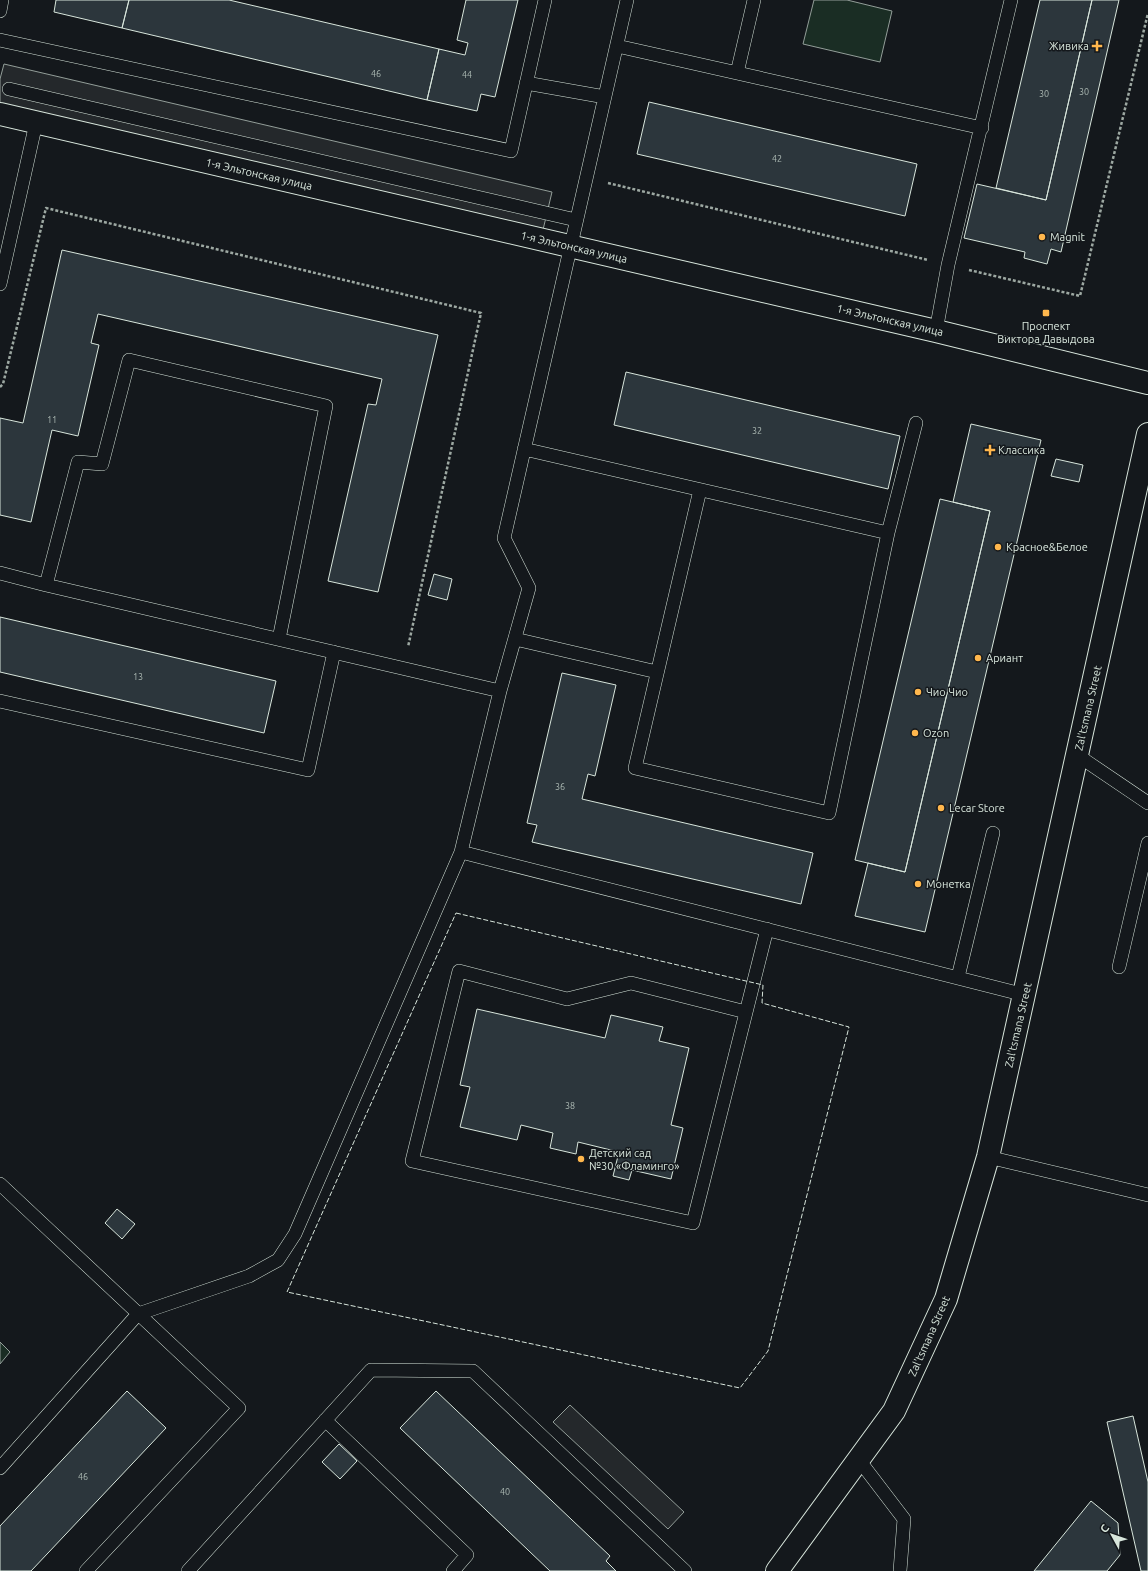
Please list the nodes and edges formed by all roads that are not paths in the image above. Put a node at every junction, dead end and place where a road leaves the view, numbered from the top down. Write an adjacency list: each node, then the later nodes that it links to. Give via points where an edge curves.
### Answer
1 (2, 0): 6 (lane)
2 (545, 0): 10 (lane)
3 (627, 0): 8 (lane)
4 (754, 0): 9 (lane)
5 (1011, 0): 15 (lane)
6 (0, 11)
7 (0, 40): 10 (lane, via 511,151)
8 (617, 46): 9 (lane); 12 (lane)
9 (737, 73): 15 (lane)
10 (526, 83): 12 (lane)
11 (9, 89): 16 (lane)
12 (605, 97): 16 (lane)
13 (0, 114): 14 (street, 1-я Эльтонская улица)
14 (36, 123): 17 (street, 1-я Эльтонская улица); 18 (lane)
15 (982, 128): 19 (lane, via 948,265)
16 (576, 220): 17 (lane)
17 (570, 246): 19 (street, 1-я Эльтонская улица); 23 (lane)
18 (0, 284)
19 (936, 331): 20 (street, 1-я Эльтонская улица)
20 (1148, 383)
21 (916, 423): 25 (lane)
22 (1148, 434): 34 (street, Zal'tsmana Street)
23 (524, 449): 24 (lane); 29 (lane, via 504,538 529,588)
24 (700, 490): 25 (lane); 31 (lane)
25 (888, 533): 31 (lane, via 829,813 635,768)
26 (0, 573): 27 (lane)
27 (46, 585): 28 (lane); 28 (lane, via 78,462 102,464 129,360 326,406)
28 (279, 639): 30 (lane)
29 (515, 639): 31 (lane); 32 (lane)
30 (334, 652): 32 (lane); 33 (lane, via 308,770)
31 (657, 672)
32 (500, 691): 38 (lane)
33 (0, 701)
34 (1077, 755): 35 (lane); 42 (street, Zal'tsmana Street)
35 (1148, 803)
36 (993, 833): 41 (lane)
37 (1148, 843): 40 (lane)
38 (461, 852): 39 (lane); 47 (lane, via 295,1234 278,1260 249,1276)
39 (767, 929): 41 (lane); 43 (lane)
40 (1119, 967)
41 (958, 977): 42 (lane)
42 (1025, 995): 44 (street, Zal'tsmana Street)
43 (746, 1012): 43 (lane, via 693,1223 412,1161 459,971 566,999 631,983)
44 (988, 1157): 46 (lane); 49 (street, Zal'tsmana Street, via 946,1299 894,1411)
45 (0, 1184): 47 (lane)
46 (1148, 1194)
47 (138, 1314): 50 (lane); 51 (lane, via 239,1408)
48 (325, 1420): 52 (lane); 53 (lane, via 468,1555); 54 (lane, via 371,1370 473,1371)
49 (859, 1460): 55 (street, Zal'tsmana Street); 56 (lane, via 904,1519)
50 (0, 1468)
51 (86, 1571)
52 (188, 1571)
53 (453, 1571)
54 (685, 1571)
55 (777, 1571)
56 (900, 1571)

